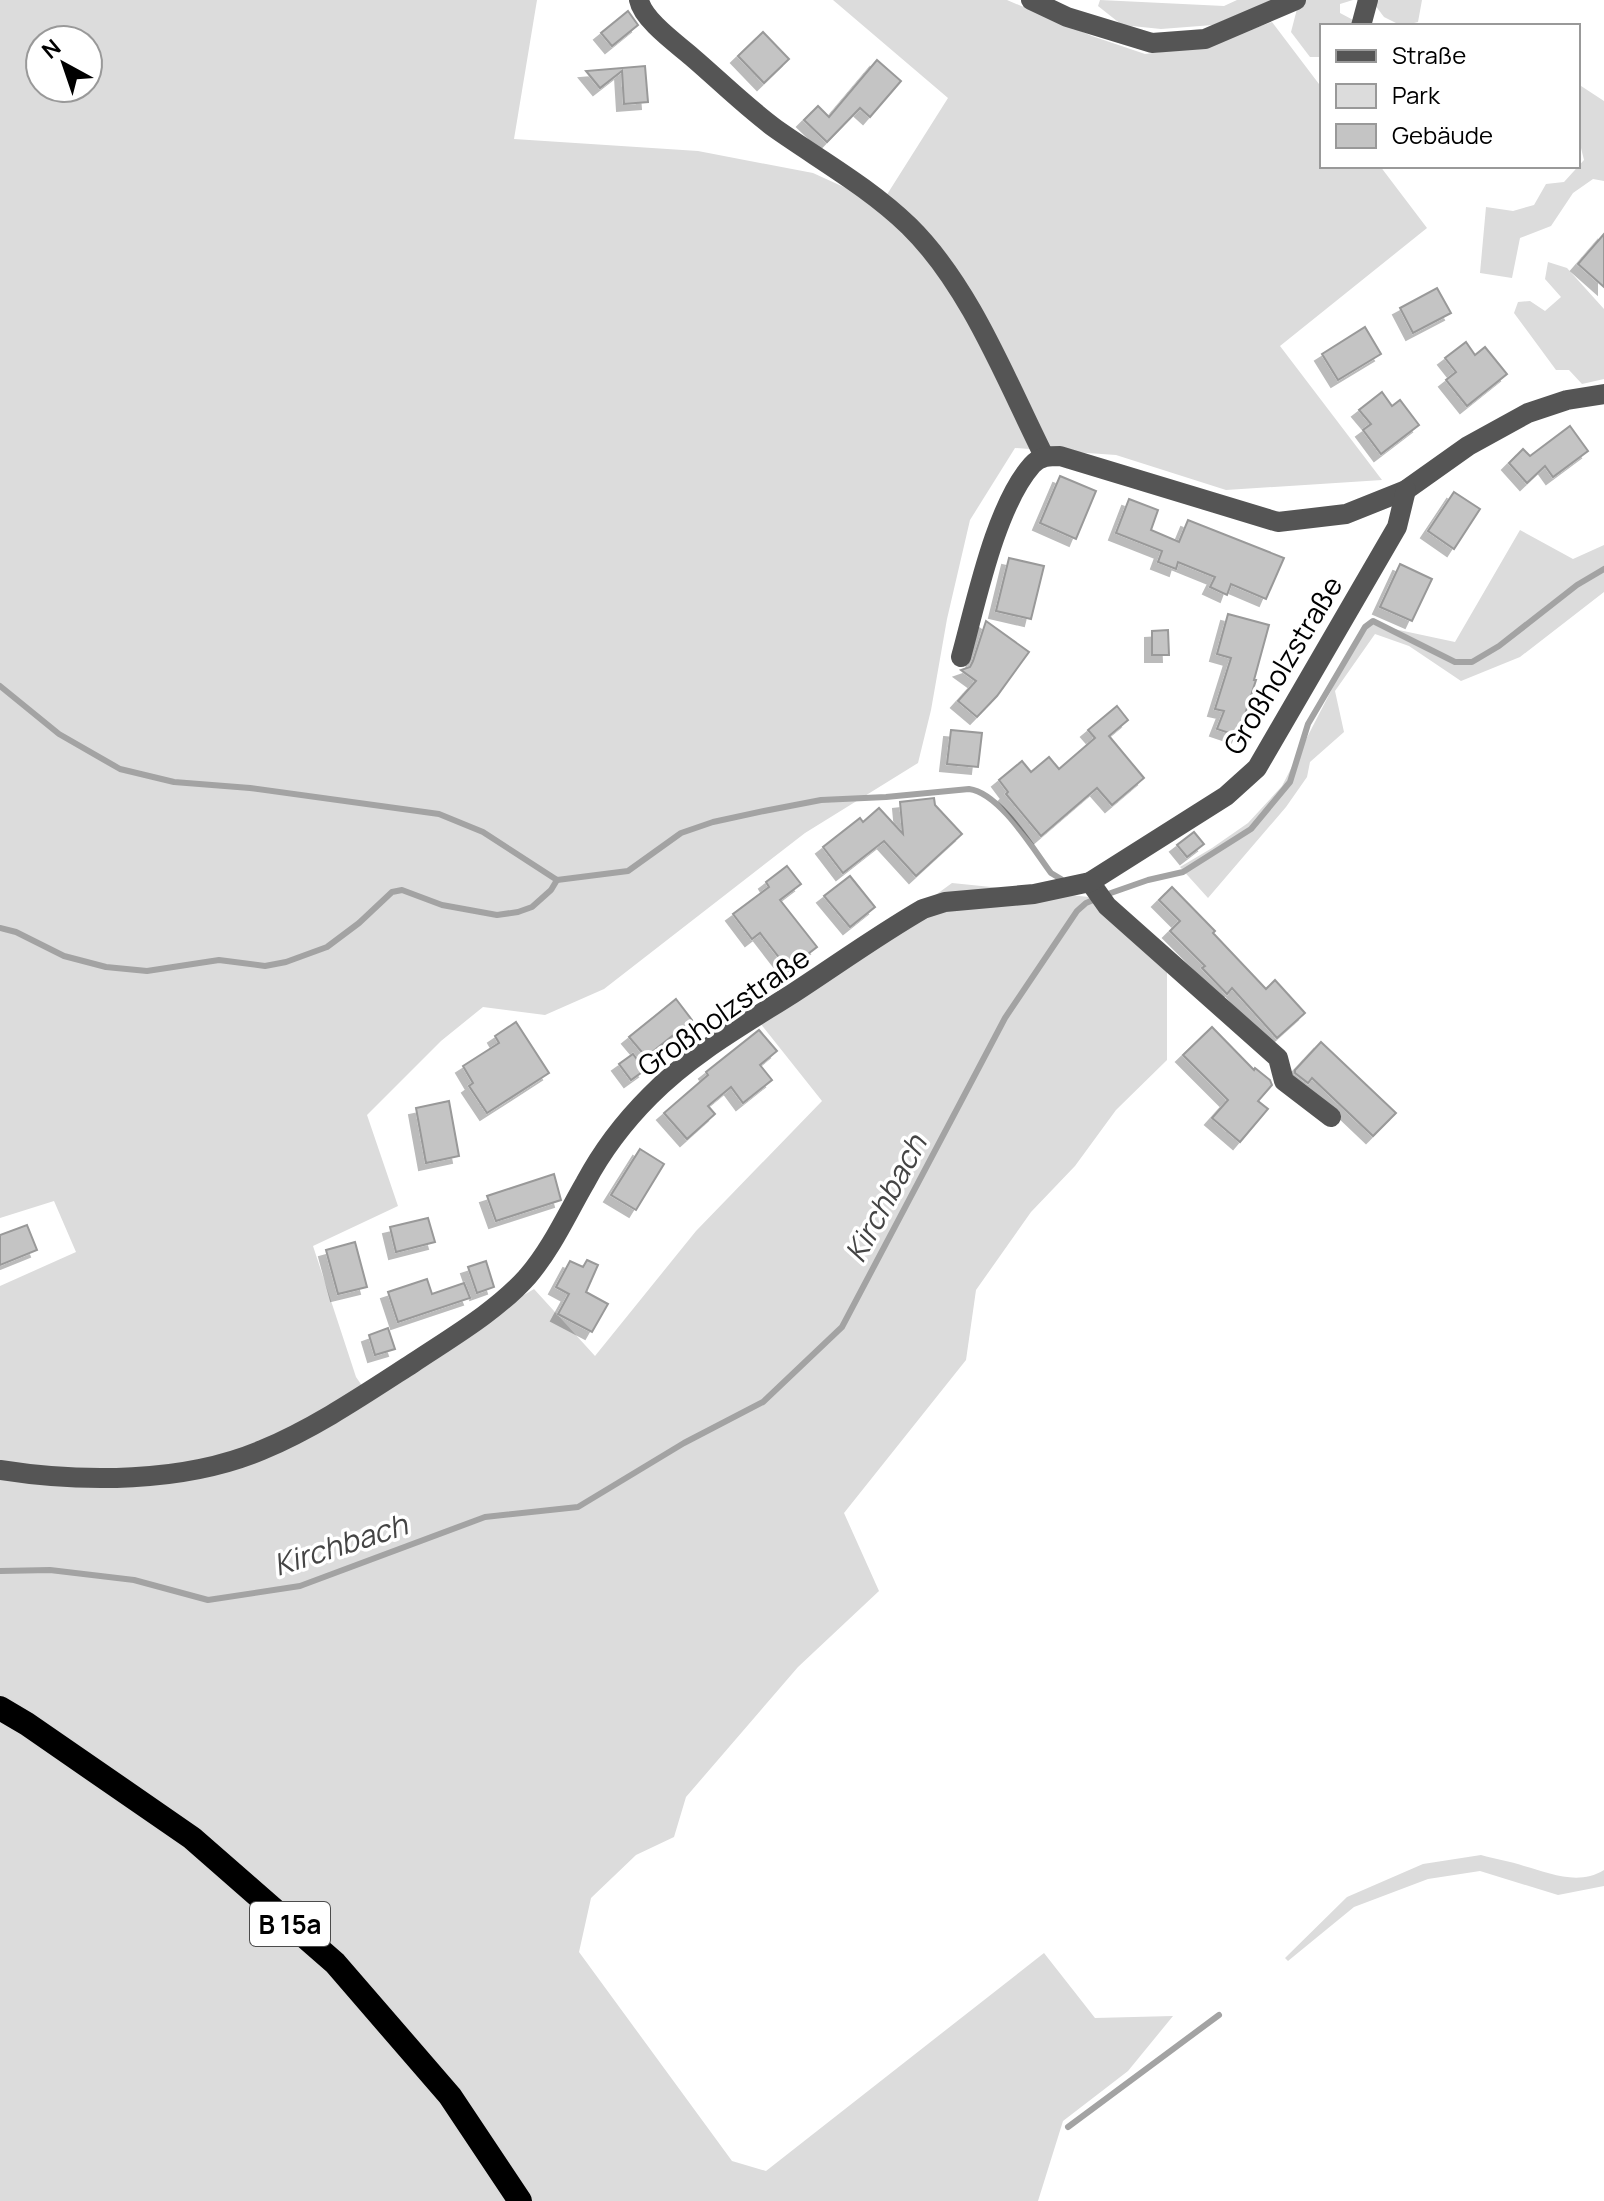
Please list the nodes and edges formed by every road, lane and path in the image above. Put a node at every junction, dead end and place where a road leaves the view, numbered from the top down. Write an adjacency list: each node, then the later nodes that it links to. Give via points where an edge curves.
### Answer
1 (639, 0): 7 (street, via 664,33 773,126 910,226 950,275 973,314)
2 (1031, 0): 3 (street, via 1152,43 1205,39)
3 (1296, 0)
4 (1368, 0): 5 (street)
5 (1362, 24)
6 (1604, 394): 8 (street, via 1528,413 1468,446)
7 (1044, 456): 8 (street, via 1060,456 1278,522 1346,514); 9 (street, via 1016,490 995,534)
8 (1406, 490): 10 (street, Großholzstraße, via 1397,527 1257,768 1226,796)
9 (961, 657)
10 (1090, 882): 11 (street, via 1107,906 1278,1058 1284,1081); 12 (street, Großholzstraße, via 923,909 690,1062 618,1132 556,1236 514,1291 427,1353 299,1432 260,1451 189,1472 70,1478)
11 (1331, 1117)
12 (0, 1470)
13 (0, 1708): 14 (highway, B 15a, via 192,1838 335,1963 450,2096)
14 (520, 2201)

